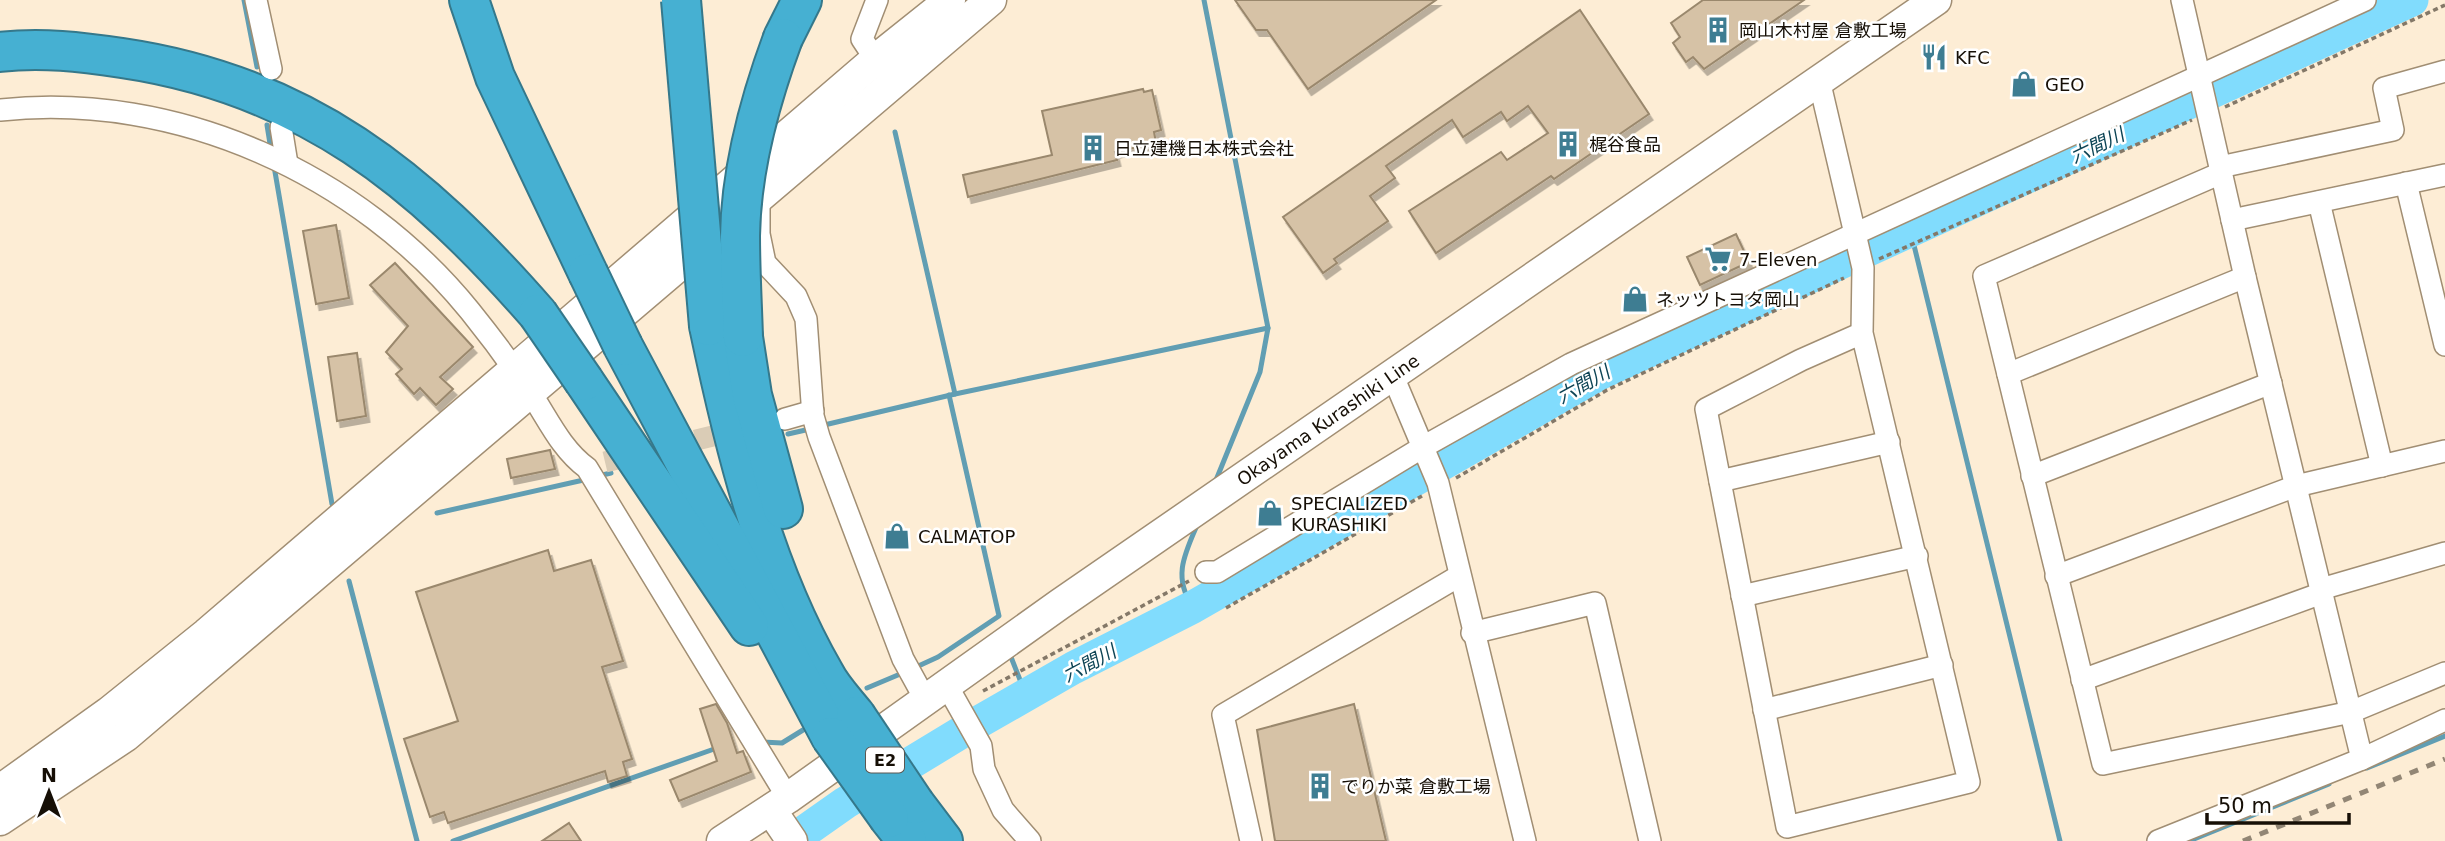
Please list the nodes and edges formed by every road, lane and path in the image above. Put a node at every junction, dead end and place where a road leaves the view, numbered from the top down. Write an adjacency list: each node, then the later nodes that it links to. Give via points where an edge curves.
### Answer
1 (257, 0): 13 (street)
2 (468, 0): 65 (highway, bridge, via 495,77 624,346)
3 (681, 0): 31 (highway, bridge)
4 (802, 0): 31 (highway, bridge, via 766,84 748,162)
5 (877, 0): 14 (street, via 862,39)
6 (950, 0): 14 (street)
7 (992, 0): 14 (street)
8 (1936, 0): 16 (street, Okayama Kurashiki Line)
9 (2182, 0): 17 (street)
10 (2365, 0): 17 (street)
11 (2445, 5): 19 (path)
12 (0, 52): 65 (highway, bridge, via 78,51 225,80 300,112 366,151 425,197 483,251 538,314 798,698)
13 (271, 69)
14 (884, 71): 25 (street); 36 (street)
15 (2445, 71): 22 (street, via 2384,88 2393,130)
16 (1819, 80): 28 (street); 34 (street, Okayama Kurashiki Line)
17 (2202, 80): 19 (street); 28 (street)
18 (0, 110): 21 (street, via 99,109 152,117)
19 (2208, 112): 22 (street); 29 (path)
20 (281, 127): 21 (street)
21 (278, 160): 36 (street, via 367,212 417,253 469,310)
22 (2220, 170): 27 (street); 35 (street, via 1984,276)
23 (2445, 175): 24 (street)
24 (2406, 183): 26 (street); 33 (street)
25 (759, 200): 36 (street); 39 (street, via 765,263 796,296 806,320)
26 (2319, 202): 27 (street); 43 (street)
27 (2232, 219): 30 (street)
28 (1856, 235): 29 (street); 41 (street, via 1571,364)
29 (1863, 268): 32 (street); 46 (path, via 1607,390)
30 (2245, 277): 35 (street); 37 (street)
31 (726, 332): 65 (highway, via 742,466 779,580)
32 (1862, 333): 40 (street); 45 (street, via 1706,409)
33 (2445, 345)
34 (1392, 374): 41 (street); 60 (street, Okayama Kurashiki Line, via 1006,641)
35 (2008, 374): 44 (street)
36 (522, 381): 67 (street, via 109,712); 68 (street, via 571,456 593,470 749,731 760,750); 69 (street, via 126,736)
37 (2271, 383): 44 (street); 47 (street)
38 (785, 419): 39 (street)
39 (815, 421): 60 (street)
40 (1889, 443): 45 (street); 49 (street)
41 (1424, 451): 46 (street); 50 (street, via 1217,572)
42 (2445, 451): 43 (street)
43 (2382, 466): 47 (street)
44 (2032, 476): 52 (street)
45 (1720, 481): 54 (street)
46 (1438, 485): 51 (street); 55 (path)
47 (2295, 486): 52 (street); 53 (street)
48 (2445, 553): 53 (street)
49 (1917, 556): 54 (street); 57 (street)
50 (1199, 576): 59 (path)
51 (1459, 576): 56 (street); 75 (street, via 1223,715)
52 (2056, 576): 61 (street)
53 (2321, 591): 61 (street); 63 (street)
54 (1742, 596): 62 (street)
55 (1226, 608)
56 (1472, 633): 76 (street); 77 (street, via 1595,603)
57 (1942, 665): 62 (street); 71 (street, via 1969,782)
58 (2445, 673): 63 (street)
59 (1010, 677)
60 (921, 680): 68 (street, Okayama Kurashiki Line); 74 (street, via 965,716 981,746 984,769 1003,810)
61 (2082, 680): 63 (street, via 2103,764)
62 (1764, 710): 71 (street)
63 (2351, 712): 66 (street)
64 (2445, 720): 66 (street)
65 (843, 727): 70 (highway, E2, bridge)
66 (2362, 758): 78 (street)
67 (0, 790)
68 (782, 818): 72 (street, Okayama Kurashiki Line)
69 (0, 820)
70 (904, 821): 73 (highway, E2)
71 (1788, 834)
72 (722, 841)
73 (943, 841)
74 (1030, 841)
75 (1251, 841)
76 (1525, 841)
77 (1650, 841)
78 (2158, 841)

